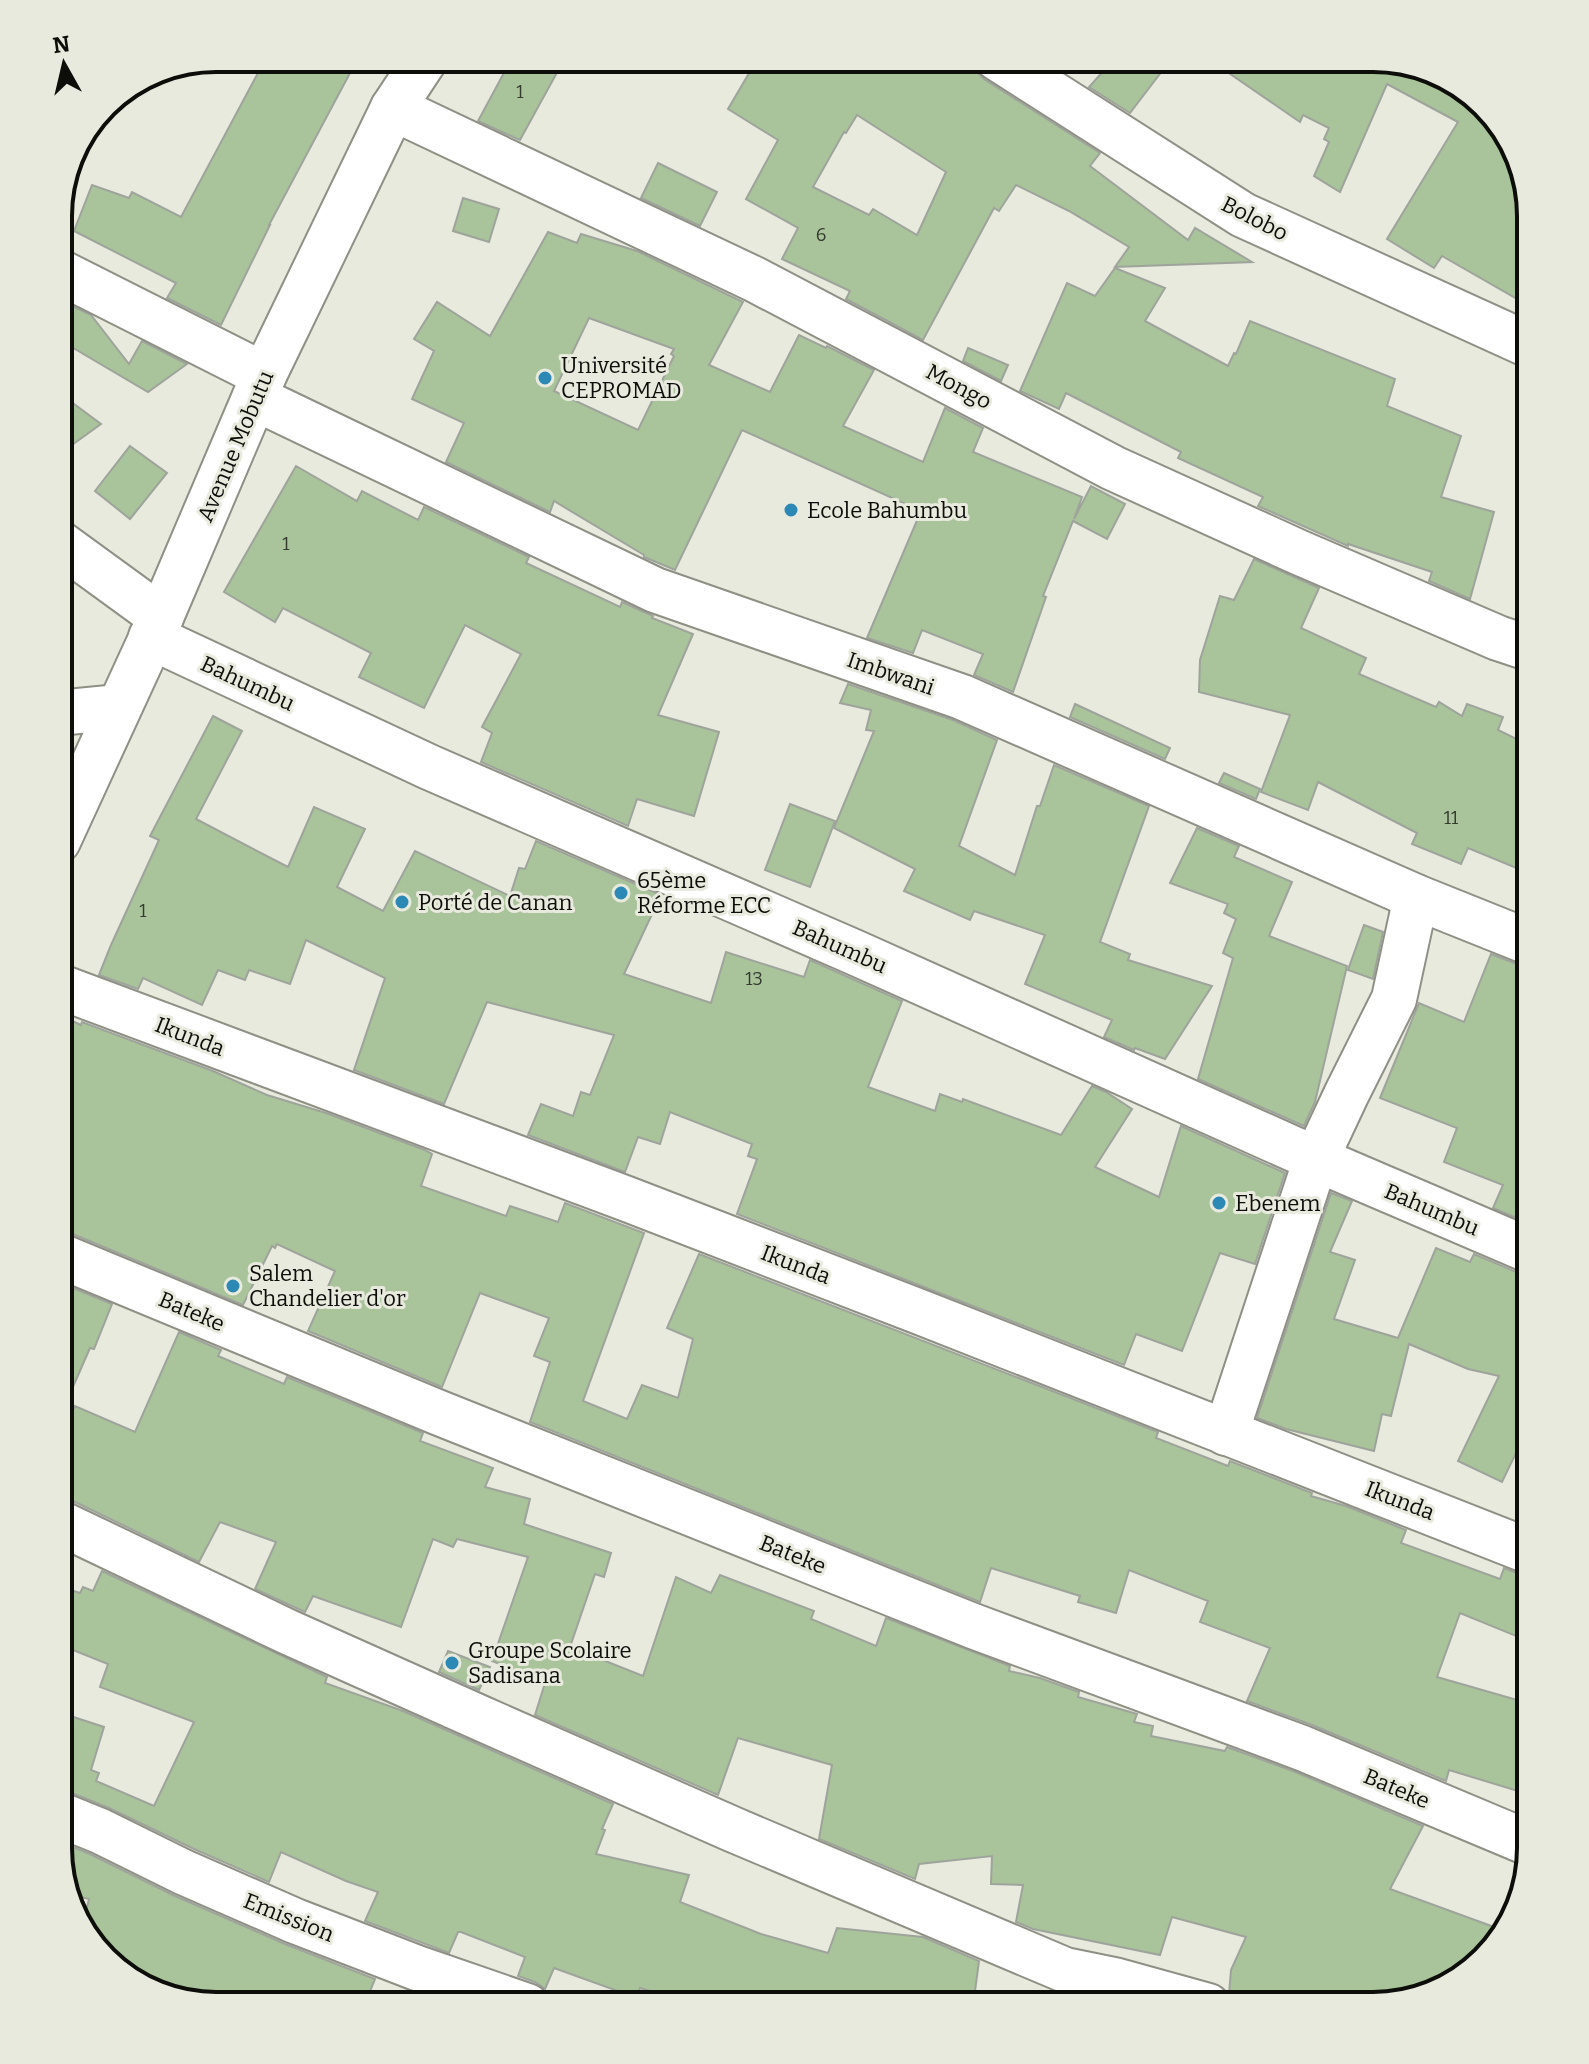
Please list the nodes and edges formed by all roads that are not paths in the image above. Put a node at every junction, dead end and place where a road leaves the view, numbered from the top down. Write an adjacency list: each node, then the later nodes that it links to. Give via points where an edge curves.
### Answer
1 (417, 72): 3 (street, Avenue Mobutu)
2 (1019, 72): 5 (street, Bolobo, via 1243,215)
3 (393, 108): 6 (street, Avenue Mobutu); 9 (street, Mongo, via 754,279 1113,468)
4 (72, 279): 6 (street, Imbwani, via 171,327)
5 (1517, 340)
6 (260, 386): 8 (street, Avenue Mobutu); 13 (street, Imbwani, via 655,590 962,697)
7 (72, 554): 8 (street, Bahumbu)
8 (156, 627): 10 (street, Avenue Mobutu); 16 (street, Bahumbu, via 429,767)
9 (1517, 644)
10 (119, 707): 11 (street); 12 (street, Avenue Mobutu)
11 (72, 712)
12 (72, 810)
13 (1416, 897): 14 (street, Imbwani); 16 (street, via 1394,999)
14 (1517, 937)
15 (72, 991): 19 (street, Ikunda)
16 (1316, 1159): 17 (street, Bahumbu); 19 (street)
17 (1517, 1245)
18 (72, 1261): 23 (street, Bateke, via 451,1418 973,1626 1302,1748)
19 (1226, 1433): 21 (street, Ikunda)
20 (72, 1529): 25 (street, via 288,1632 732,1829 1065,1970)
21 (1517, 1547)
22 (72, 1820): 24 (street, Emission, via 295,1921)
23 (1517, 1838)
24 (486, 1992)
25 (1157, 1992)

